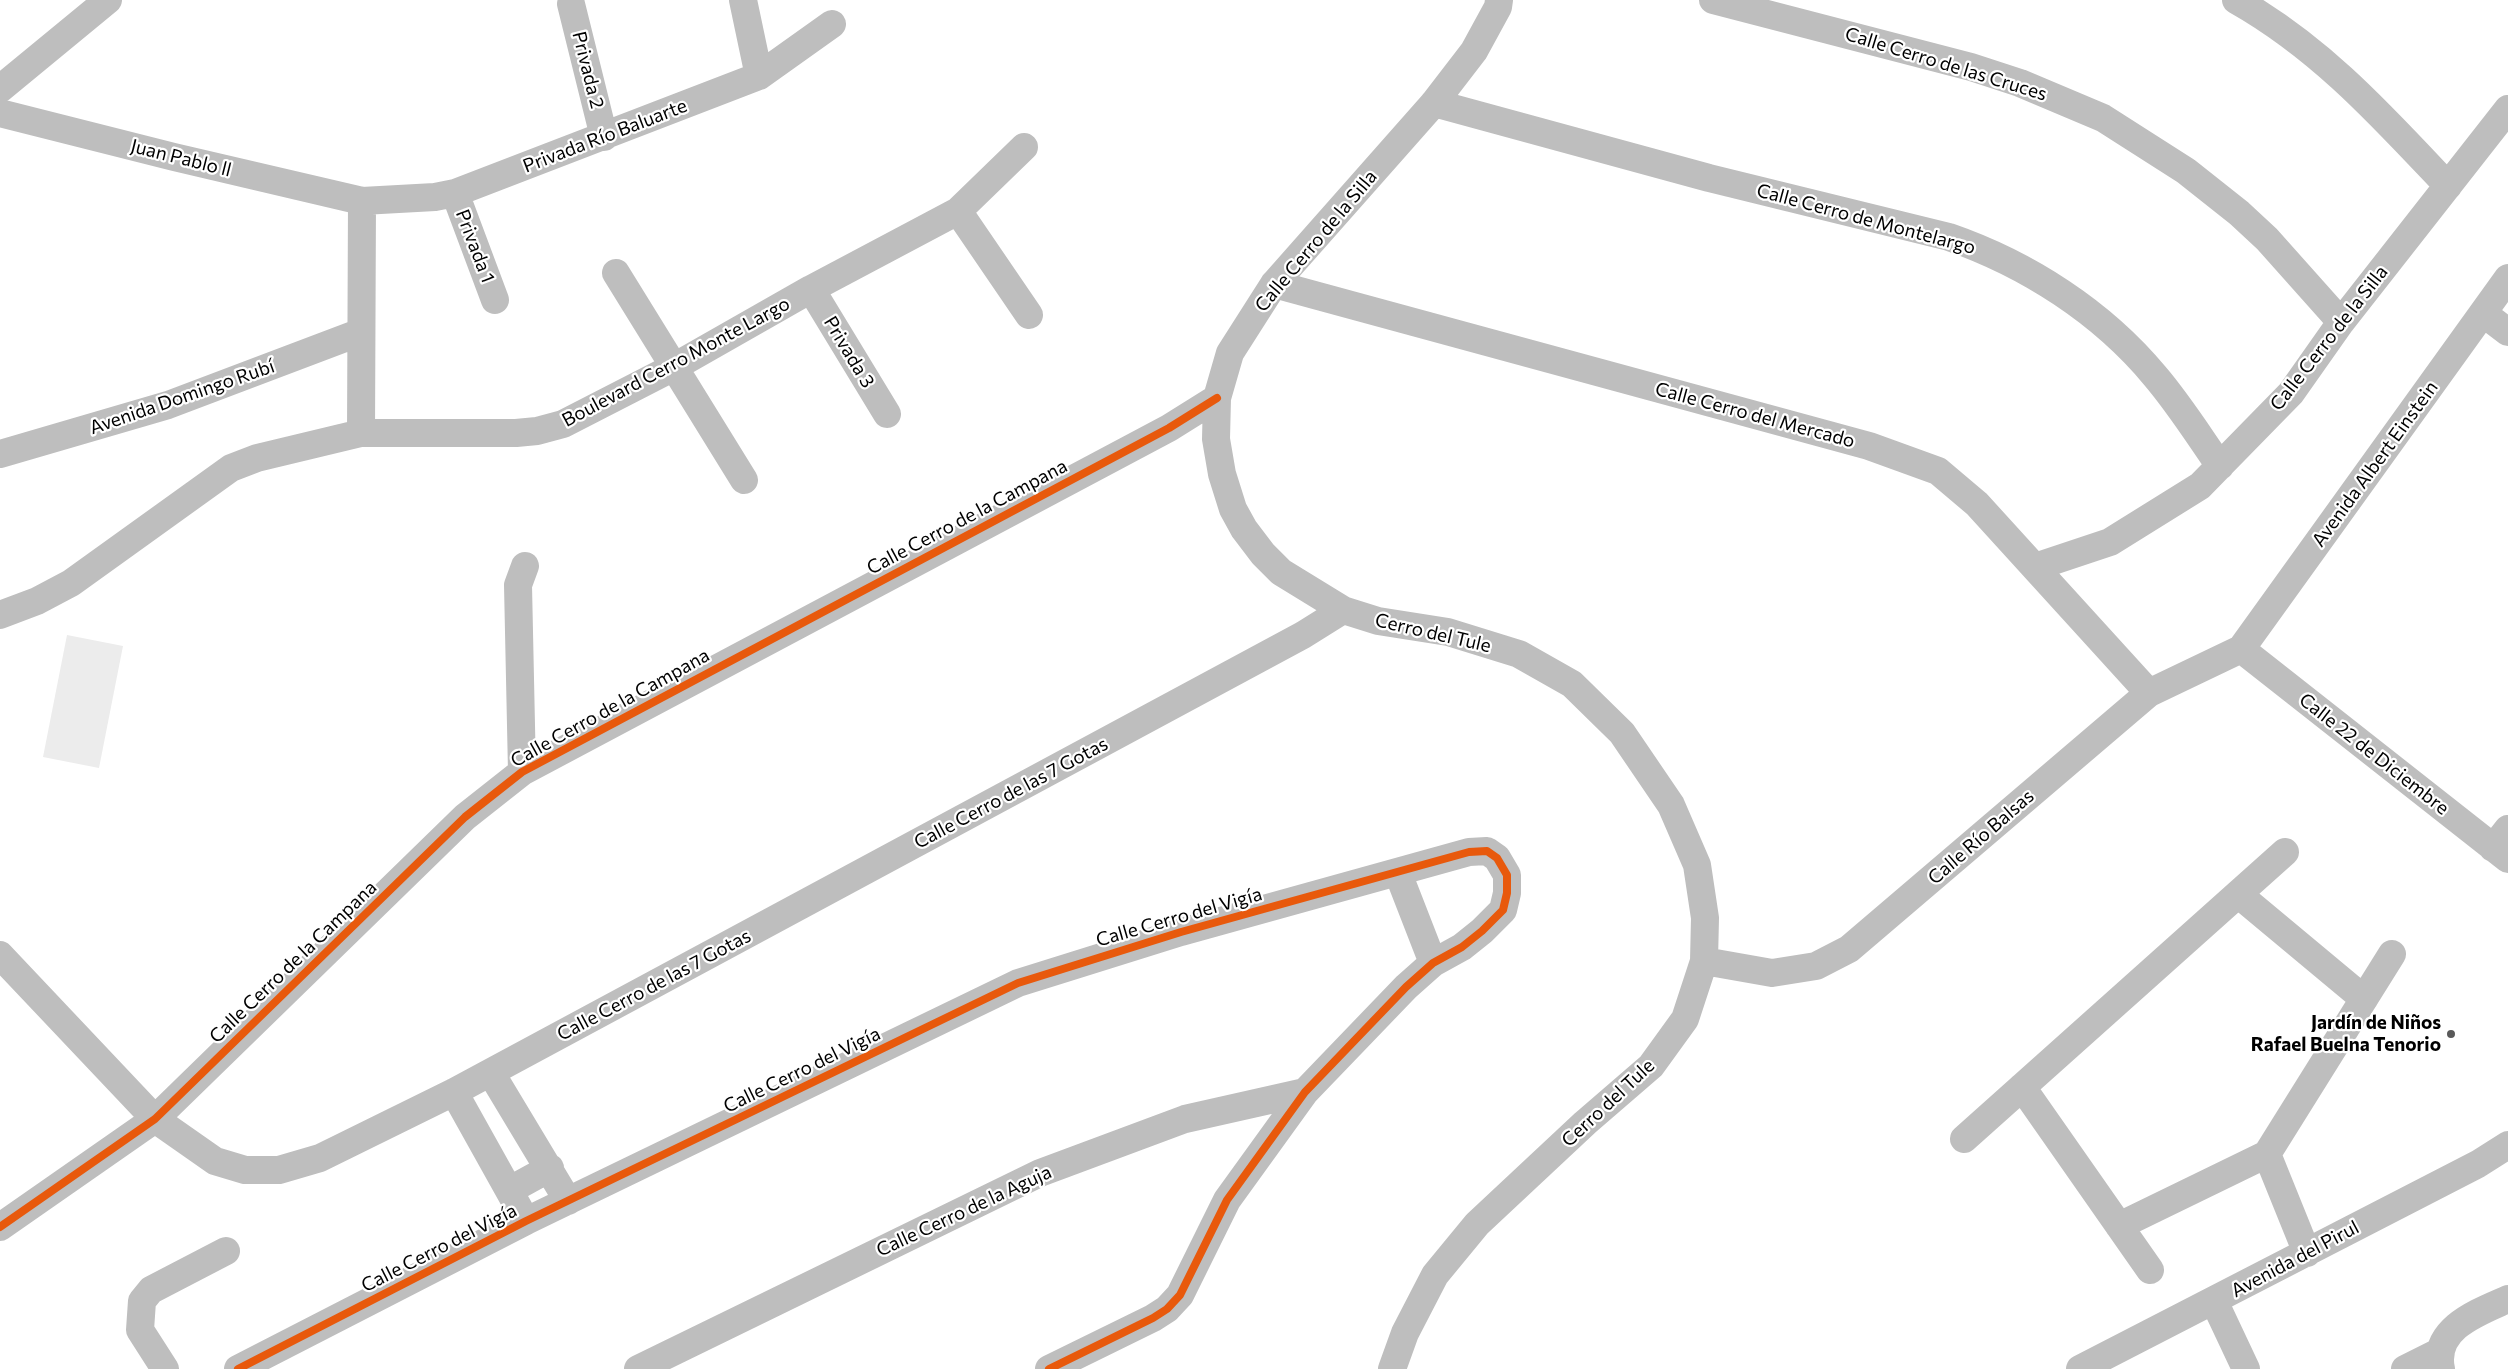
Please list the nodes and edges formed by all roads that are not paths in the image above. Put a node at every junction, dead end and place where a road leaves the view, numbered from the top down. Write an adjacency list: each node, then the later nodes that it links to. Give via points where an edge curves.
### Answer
1 (108, 0): 9 (street)
2 (743, 0): 8 (street)
3 (1499, 0): 10 (street, Calle Cerro de la Silla, via 1474,51)
4 (1713, 0): 26 (street, Calle Cerro de las Cruces, via 1971,67 2020,83 2103,118 2186,171 2239,213 2267,239)
5 (2236, 0): 15 (street, via 2268,18 2326,62 2376,109)
6 (571, 4): 13 (street, Privada 2)
7 (832, 24): 8 (street, Privada Río Baluarte)
8 (759, 76): 13 (street, Privada Río Baluarte)
9 (0, 89)
10 (1434, 103): 21 (street, Calle Cerro de la Silla); 34 (street, Calle Cerro de Montelargo, via 1982,248 2052,286 2124,342 2155,376)
11 (2508, 109): 15 (street, Calle Cerro de la Silla)
12 (0, 113): 17 (street, Juan Pablo ll)
13 (604, 137): 16 (street, Privada Río Baluarte)
14 (1024, 147): 18 (street, Boulevard Cerro Monte Largo)
15 (2448, 186): 26 (street, Calle Cerro de la Silla)
16 (455, 193): 17 (street, Privada Río Baluarte); 23 (street, Privada 1)
17 (362, 201): 27 (street)
18 (958, 211): 22 (street, Boulevard Cerro Monte Largo); 25 (street)
19 (616, 274): 29 (street)
20 (2508, 278): 24 (street, Avenida Albert Einstein)
21 (1274, 284): 30 (street, Calle Cerro de la Silla, via 1230,353); 37 (street, Calle Cerro del Mercado, via 1869,446 1938,471 1977,504)
22 (811, 289): 29 (street, Boulevard Cerro Monte Largo); 31 (street, Privada 3)
23 (495, 300)
24 (2483, 313): 28 (street); 40 (street, Avenida Albert Einstein)
25 (1029, 315)
26 (2341, 322): 34 (street, Calle Cerro de la Silla, via 2291,393)
27 (361, 332): 32 (street); 33 (street, Avenida Domingo Rubí, via 168,405)
28 (2508, 332)
29 (674, 367): 32 (street, Boulevard Cerro Monte Largo, via 563,424 537,431); 35 (street)
30 (1217, 398): 38 (street, Calle Cerro de la Silla, via 1216,439 1222,474 1233,509 1244,529 1281,572); 42 (street, Calle Cerro de la Campana, via 1160,432)
31 (887, 414)
32 (361, 433): 39 (street, Boulevard Cerro Monte Largo, via 257,458 231,468 72,583)
33 (0, 454)
34 (2220, 466): 37 (street, Calle Cerro de la Silla, via 2200,486 2110,542)
35 (744, 480)
36 (525, 566): 42 (street, via 518,585)
37 (2035, 566): 41 (street, Calle Cerro del Mercado)
38 (1343, 610): 49 (street, Cerro del Tule, via 1378,621 1448,632 1518,654 1572,684 1622,733 1671,804 1697,865 1705,918); 52 (street, Calle Cerro de las 7 Gotas, via 1303,635)
39 (0, 615)
40 (2241, 649): 41 (street, Calle Río Balsas); 43 (street, Calle 22 de Diciembre)
41 (2150, 693): 49 (street, Calle Río Balsas, via 1849,949 1816,966 1772,973)
42 (522, 772): 56 (street, Calle Cerro de la Campana, via 465,817)
43 (2503, 845)
44 (2285, 852): 46 (street)
45 (1398, 873): 50 (street); 50 (street, Calle Cerro del Vigía, via 1469,852 1487,850 1497,858 1507,875 1503,910 1462,946); 62 (street, Calle Cerro del Vigía, via 1181,932 1018,983)
46 (2238, 894): 51 (street); 53 (street)
47 (2392, 954): 51 (street)
48 (0, 955): 56 (street, Calle Cerro de las 7 Gotas)
49 (1704, 961): 76 (street, Cerro del Tule, via 1685,1019 1651,1066 1477,1224 1435,1275)
50 (1432, 963): 55 (street, Calle Cerro del Vigía)
51 (2364, 999): 59 (street)
52 (491, 1072): 54 (street, Calle Cerro de las 7 Gotas); 60 (street)
53 (2022, 1087): 57 (street); 64 (street)
54 (454, 1092): 56 (street, Calle Cerro de las 7 Gotas, via 320,1158 279,1170 245,1170 215,1161); 61 (street)
55 (1305, 1092): 74 (street, Calle Cerro de la Aguja, via 1185,1119 1040,1173); 75 (street, Calle Cerro del Vigía, via 1226,1200 1180,1295 1153,1318)
56 (155, 1119): 65 (street, Calle Cerro de la Campana)
57 (1964, 1139)
58 (2508, 1145): 67 (street, Avenida del Pirul, via 2478,1164)
59 (2267, 1154): 64 (street); 67 (street)
60 (550, 1168): 61 (street); 62 (street)
61 (510, 1190): 63 (street)
62 (568, 1201): 63 (street, Calle Cerro del Vigía)
63 (526, 1221): 73 (street, Calle Cerro del Vigía)
64 (2119, 1226): 68 (street)
65 (0, 1227)
66 (226, 1251): 72 (street, via 150,1290 142,1302 140,1330)
67 (2306, 1253): 70 (street, Avenida del Pirul)
68 (2150, 1270)
69 (2508, 1299): 71 (street, via 2466,1318 2447,1335)
70 (2214, 1302): 77 (street, Avenida del Pirul); 78 (street)
71 (2441, 1360): 79 (street)
72 (165, 1369)
73 (238, 1369)
74 (638, 1369)
75 (1048, 1369)
76 (1392, 1369)
77 (2080, 1369)
78 (2246, 1369)
79 (2405, 1369)

